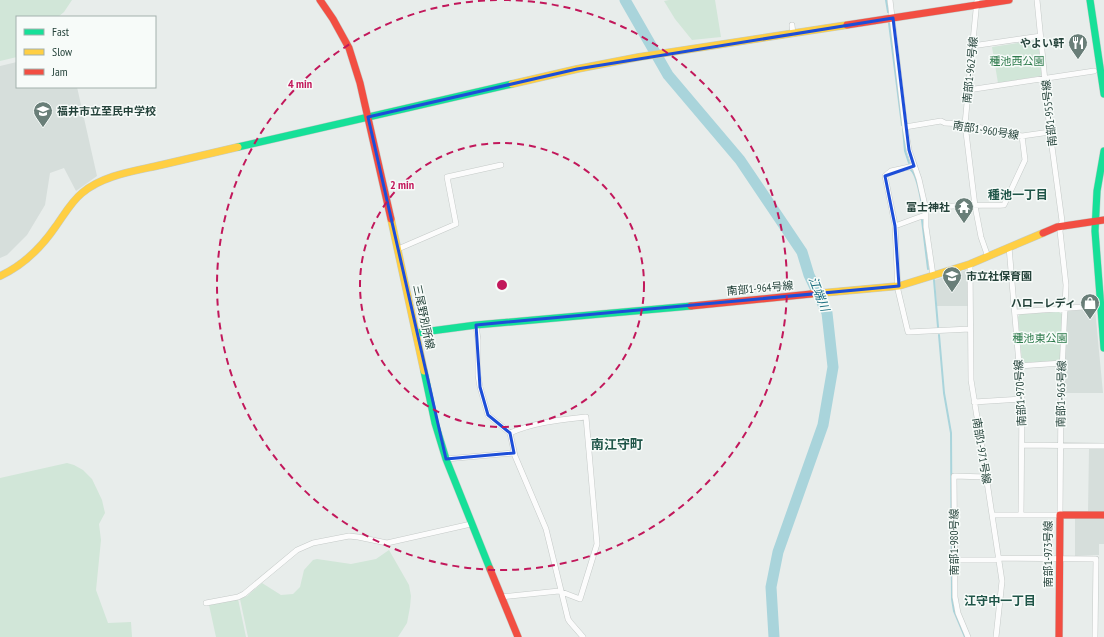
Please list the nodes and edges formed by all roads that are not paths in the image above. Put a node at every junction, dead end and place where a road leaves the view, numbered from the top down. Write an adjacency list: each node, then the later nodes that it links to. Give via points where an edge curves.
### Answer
1 (320, 0): 16 (street, 三尾野別所線, via 349,48)
2 (890, 0): 7 (street)
3 (1009, 0): 6 (street)
4 (1037, 0): 10 (street, 南部1-955号線)
5 (1090, 0): 15 (street)
6 (977, 3): 7 (street); 11 (street, 南部1-962号線)
7 (893, 18): 9 (street); 18 (street)
8 (792, 25): 9 (street)
9 (794, 34): 16 (street, via 577,69)
10 (1041, 36): 11 (street); 13 (street, 南部1-955号線)
11 (972, 46): 14 (street, 南部1-962号線)
12 (1094, 71): 13 (street)
13 (1045, 78): 14 (street); 19 (street, 南部1-955号線)
14 (968, 90): 17 (street, 南部1-962号線)
15 (1104, 94)
16 (368, 117): 31 (street, 三尾野別所線); 35 (street, via 101,181 75,200 31,257)
17 (965, 124): 18 (street, 南部1-960号線, via 941,121); 20 (street, 南部1-960号線); 24 (street, 南部1-962号線)
18 (906, 127): 23 (street, via 908,150)
19 (1050, 132): 20 (street, 南部1-960号線); 29 (street, 南部1-955号線)
20 (1022, 136): 24 (street, via 1025,160 1004,205)
21 (1104, 151): 27 (street)
22 (501, 165): 31 (street, via 448,177 456,224)
23 (914, 166): 25 (street); 28 (street, via 891,171 885,176)
24 (975, 206): 25 (street, via 937,208); 32 (street, 南部1-962号線)
25 (926, 212): 28 (street); 34 (street)
26 (1104, 220): 27 (street, 南部1-964号線)
27 (1095, 221): 29 (street, 南部1-964号線); 43 (street)
28 (895, 226): 36 (street)
29 (1061, 226): 30 (street, 南部1-964号線); 38 (street, 南部1-965号線, via 1066,285)
30 (1009, 247): 32 (street, 南部1-964号線); 39 (street, 南部1-970号線)
31 (398, 249): 42 (street, 三尾野別所線)
32 (988, 257): 33 (street, 南部1-964号線)
33 (970, 264): 34 (street, 南部1-964号線); 41 (street, 南部1-971号線)
34 (933, 275): 36 (street, 南部1-964号線)
35 (0, 276)
36 (899, 286): 40 (street, 南部1-964号線); 41 (street, via 908,332)
37 (1096, 306): 38 (street)
38 (1064, 309): 39 (street); 44 (street, 南部1-965号線)
39 (1015, 312): 45 (street, 南部1-970号線)
40 (476, 325): 42 (street, 南部1-964号線); 48 (street, via 478,375 488,415)
41 (970, 329): 47 (street, 南部1-971号線)
42 (416, 333): 53 (street, 三尾野別所線)
43 (1104, 348)
44 (1062, 363): 45 (street); 50 (street, 南部1-965号線)
45 (1019, 366): 46 (street, 南部1-970号線)
46 (1022, 399): 47 (street); 49 (street, 南部1-970号線)
47 (974, 402): 54 (street, 南部1-971号線)
48 (510, 433): 52 (street); 63 (street, via 547,421 586,418 597,544 580,599)
49 (1022, 445): 50 (street); 56 (street, 南部1-970号線)
50 (1060, 446): 51 (street); 57 (street, 南部1-965号線)
51 (1104, 446)
52 (514, 453): 53 (street); 63 (street, via 546,529)
53 (446, 460): 59 (street, 三尾野別所線)
54 (986, 476): 55 (street, 南部1-971号線); 62 (street, 南部1-980号線, via 954,476)
55 (992, 515): 56 (street); 60 (street, 南部1-971号線)
56 (1021, 515): 57 (street)
57 (1060, 515): 58 (street, 南部1-973号線); 61 (street, 南部1-973号線)
58 (1104, 515)
59 (471, 524): 64 (street, 三尾野別所線); 65 (street, via 387,543 358,536 313,543 297,550 244,594)
60 (998, 558): 61 (street); 62 (street); 69 (street, 南部1-971号線, via 1002,581)
61 (1059, 558): 70 (street, 南部1-973号線); 71 (street, via 1096,559)
62 (954, 560): 68 (street, 南部1-980号線, via 955,597 958,613)
63 (562, 591): 64 (street); 67 (street, via 570,622)
64 (501, 597): 66 (street, 三尾野別所線)
65 (206, 603)
66 (518, 637)
67 (583, 637)
68 (968, 637)
69 (996, 637)
70 (1059, 637)
71 (1095, 637)

